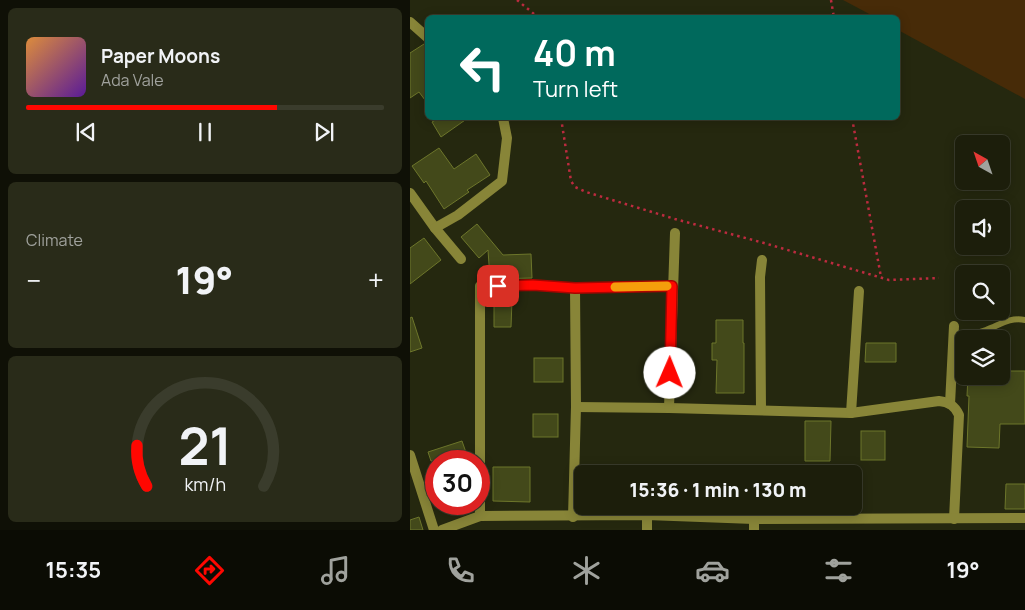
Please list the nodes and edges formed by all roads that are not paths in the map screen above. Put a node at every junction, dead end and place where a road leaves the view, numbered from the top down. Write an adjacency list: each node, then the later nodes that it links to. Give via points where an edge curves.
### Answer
1 (410, 22): 2 (street)
2 (414, 33)
3 (503, 120): 5 (street, via 507,138 502,181 464,211)
4 (410, 193): 5 (street)
5 (435, 228): 7 (street)
6 (675, 233): 9 (street)
7 (460, 259)
8 (762, 260): 17 (street)
9 (672, 286): 10 (street); 16 (street)
10 (575, 288): 15 (street); 21 (street, via 480,286)
11 (858, 291): 18 (street)
12 (1025, 320): 13 (lane, via 1011,319 984,331 961,335)
13 (954, 330): 14 (street)
14 (950, 404): 18 (street, via 939,401); 25 (street, via 959,415)
15 (576, 407): 16 (street); 22 (street)
16 (669, 408): 17 (street)
17 (761, 410): 18 (street)
18 (851, 413)
19 (410, 455): 26 (street)
20 (647, 515): 22 (street); 24 (street); 28 (street)
21 (480, 516): 22 (street); 27 (street)
22 (573, 517)
23 (1025, 518): 25 (street)
24 (754, 519): 25 (street); 29 (street)
25 (954, 519)
26 (434, 530)
27 (442, 530)
28 (647, 530)
29 (754, 530)

